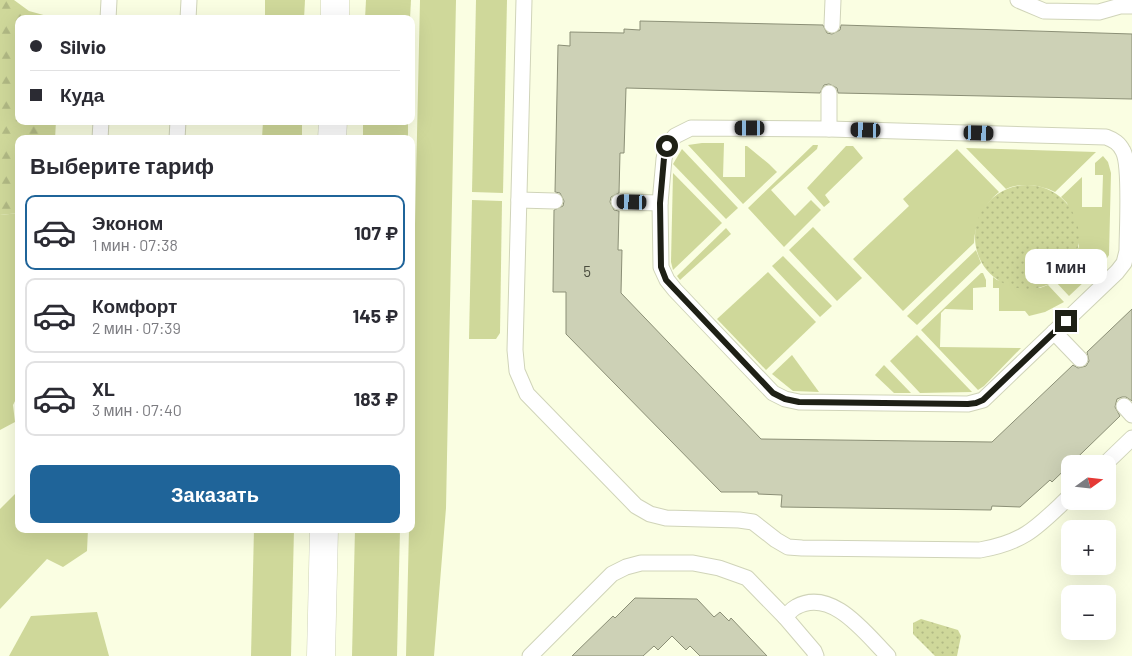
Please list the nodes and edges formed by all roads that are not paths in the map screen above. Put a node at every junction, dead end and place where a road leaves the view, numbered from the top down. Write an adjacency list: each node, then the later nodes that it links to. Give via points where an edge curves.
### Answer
1 (109, 0): 8 (lane)
2 (189, 0): 9 (lane)
3 (335, 0): 10 (street)
4 (524, 0): 14 (lane)
5 (833, 0): 11 (lane)
6 (1018, 0): 7 (lane, via 1044,11 1099,12)
7 (1132, 6)
8 (108, 15)
9 (188, 15)
10 (335, 15)
11 (832, 25)
12 (830, 93): 13 (lane)
13 (829, 129): 17 (lane, via 691,128 675,136 667,146); 18 (lane, via 1106,137 1117,142 1124,153 1127,168 1127,251 1124,263)
14 (519, 200): 15 (lane); 22 (lane, via 517,371 527,394 636,506 650,514 666,518 753,522 788,547 980,550 1018,540)
15 (555, 201)
16 (619, 202): 17 (lane)
17 (660, 203): 18 (lane, via 661,267 666,280 773,393 785,399 842,403 976,403)
18 (1054, 332): 19 (lane)
19 (1080, 359)
20 (1132, 438): 21 (lane)
21 (1114, 455)
22 (1061, 504)
23 (324, 533): 25 (street)
24 (785, 617): 26 (lane, via 747,578 693,563 641,563 612,574); 27 (lane); 28 (lane, via 796,607 811,602 827,603 843,611)
25 (321, 656)
26 (530, 656)
27 (816, 656)
28 (888, 656)

